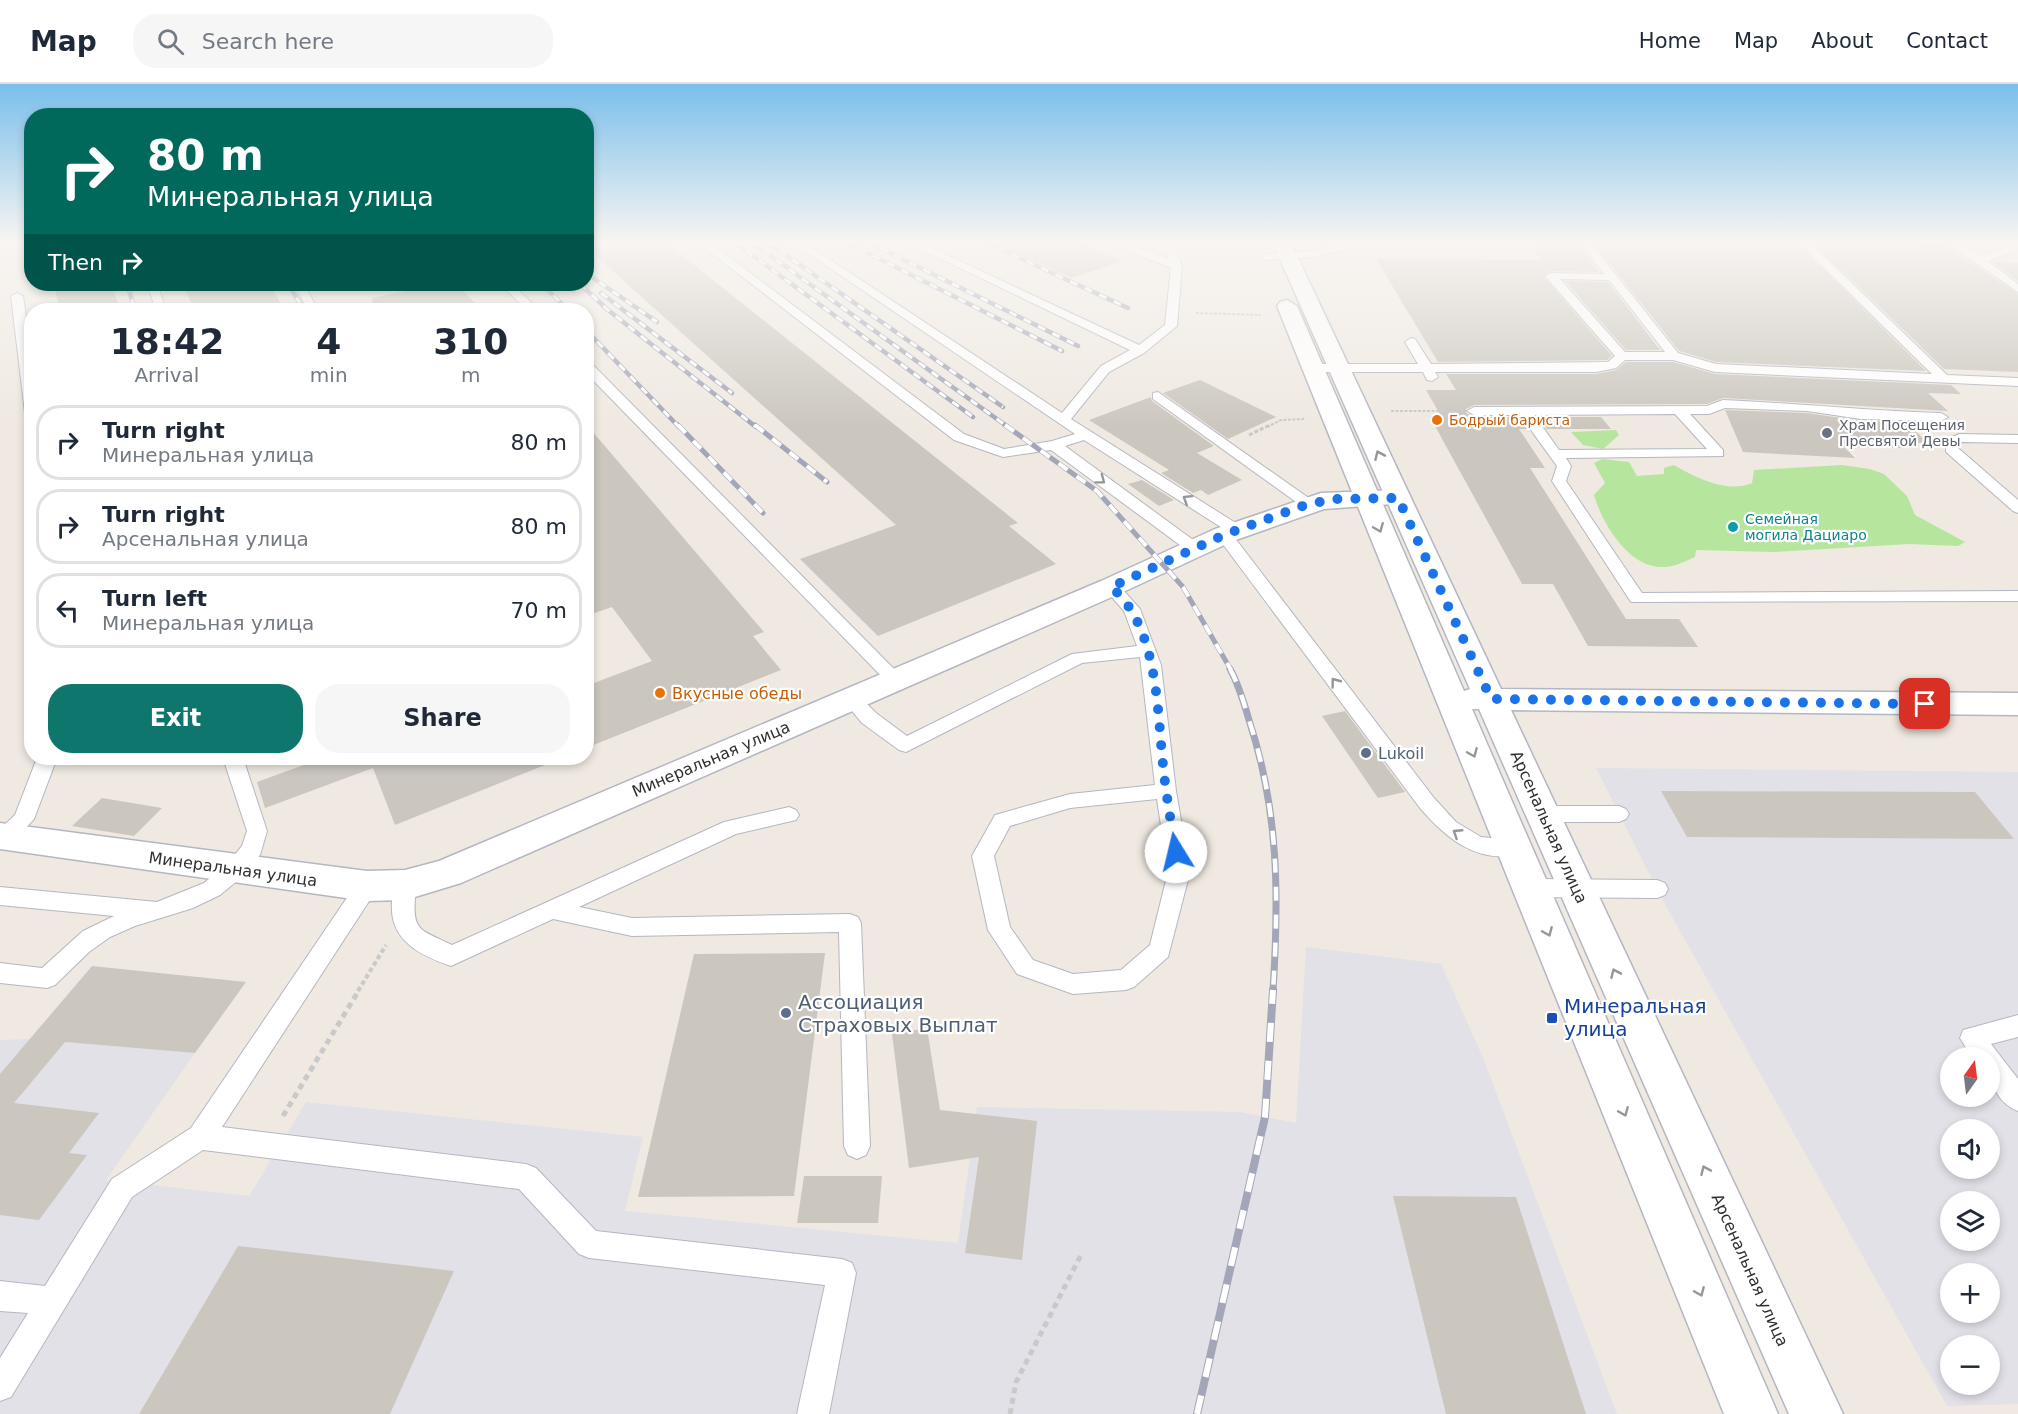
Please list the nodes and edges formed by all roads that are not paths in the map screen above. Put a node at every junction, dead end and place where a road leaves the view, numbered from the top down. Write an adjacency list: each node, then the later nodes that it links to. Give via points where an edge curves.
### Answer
1 (18, 303): 13 (lane)
2 (783, 303): 31 (lane, via 959,436 1003,453)
3 (889, 303): 28 (lane)
4 (1041, 303): 12 (lane)
5 (1173, 303): 12 (lane, via 1171,326)
6 (1292, 303): 16 (street, Арсенальная улица)
7 (1304, 303): 17 (street, Арсенальная улица)
8 (1575, 303): 14 (lane)
9 (1632, 303): 15 (lane)
10 (1866, 303): 20 (lane)
11 (1411, 342): 18 (lane)
12 (1140, 350): 28 (lane, via 1104,369)
13 (24, 351)
14 (1622, 356): 15 (lane); 18 (lane, via 1612,365 1596,368)
15 (1674, 356): 20 (lane, via 1715,368)
16 (1314, 368): 17 (lane); 33 (street, Арсенальная улица)
17 (1340, 368): 18 (lane); 33 (street, Арсенальная улица, one-way to 17)
18 (1426, 368): 21 (lane)
19 (594, 373): 41 (lane)
20 (1943, 378): 22 (lane)
21 (1435, 381)
22 (2018, 381)
23 (1158, 396): 34 (lane)
24 (1679, 410): 26 (lane); 27 (lane, via 1709,410 1723,404); 32 (lane, via 1718,453)
25 (1474, 411): 26 (lane)
26 (1524, 411): 32 (lane)
27 (1941, 417)
28 (1064, 419): 29 (lane)
29 (1086, 435): 31 (lane); 36 (lane, one-way to 29)
30 (2018, 439): 35 (lane, via 1959,438 1951,443 1952,449)
31 (1054, 445): 37 (lane, one-way to 37)
32 (1555, 454): 39 (lane, via 1564,466 1559,481 1637,598)
33 (1383, 498): 34 (street, Минеральная улица); 43 (street, Арсенальная улица, one-way to 43); 44 (street, Арсенальная улица)
34 (1308, 504): 36 (street, Минеральная улица)
35 (2018, 508)
36 (1230, 533): 37 (street, Минеральная улица); 53 (lane, one-way to 36, via 1477,845 1449,827 1427,803)
37 (1194, 548): 38 (street, Минеральная улица)
38 (1111, 587): 40 (lane, via 1132,609); 41 (street, Минеральная улица)
39 (2018, 596)
40 (1148, 651): 42 (lane, via 1078,658 906,745 869,718); 48 (lane)
41 (896, 680): 42 (street, Минеральная улица)
42 (851, 699): 55 (street, Минеральная улица, via 448,873)
43 (1450, 699): 44 (street); 53 (street, Арсенальная улица, one-way to 53)
44 (1491, 699): 45 (street); 49 (street, Арсенальная улица)
45 (2018, 704)
46 (44, 765): 52 (lane, via 24,819)
47 (235, 765): 54 (lane, via 257,831 252,849)
48 (1166, 791): 48 (lane, via 1070,801 1002,820 983,856 999,930 1025,967 1073,984 1126,980 1160,950 1179,872)
49 (1543, 814): 50 (lane); 58 (street, Арсенальная улица)
50 (1619, 814)
51 (789, 815): 62 (lane, via 731,827)
52 (2, 836): 54 (street, Минеральная улица)
53 (1512, 847): 57 (street, Арсенальная улица)
54 (234, 870): 56 (street, Минеральная улица); 61 (lane, via 212,888)
55 (405, 885): 56 (street, Минеральная улица); 62 (lane, via 402,919 411,935 451,956)
56 (367, 886): 68 (lane)
57 (1529, 888): 58 (lane); 74 (street, Арсенальная улица, one-way to 74)
58 (1576, 888): 59 (lane); 75 (street, Арсенальная улица, one-way to 58)
59 (1658, 889)
60 (0, 896): 61 (lane)
61 (157, 910): 63 (lane, via 112,924 77,946 47,978)
62 (554, 910): 69 (lane, via 632,927 850,923)
63 (0, 973)
64 (2018, 1026): 65 (lane, via 1972,1038)
65 (1979, 1047)
66 (2000, 1075): 67 (lane)
67 (2018, 1099)
68 (200, 1137): 71 (lane, via 122,1188); 73 (lane, via 526,1177 589,1244 842,1273)
69 (857, 1146)
70 (0, 1296): 71 (lane)
71 (51, 1301): 72 (lane)
72 (0, 1386)
73 (813, 1414)
74 (1751, 1414)
75 (1816, 1414)

